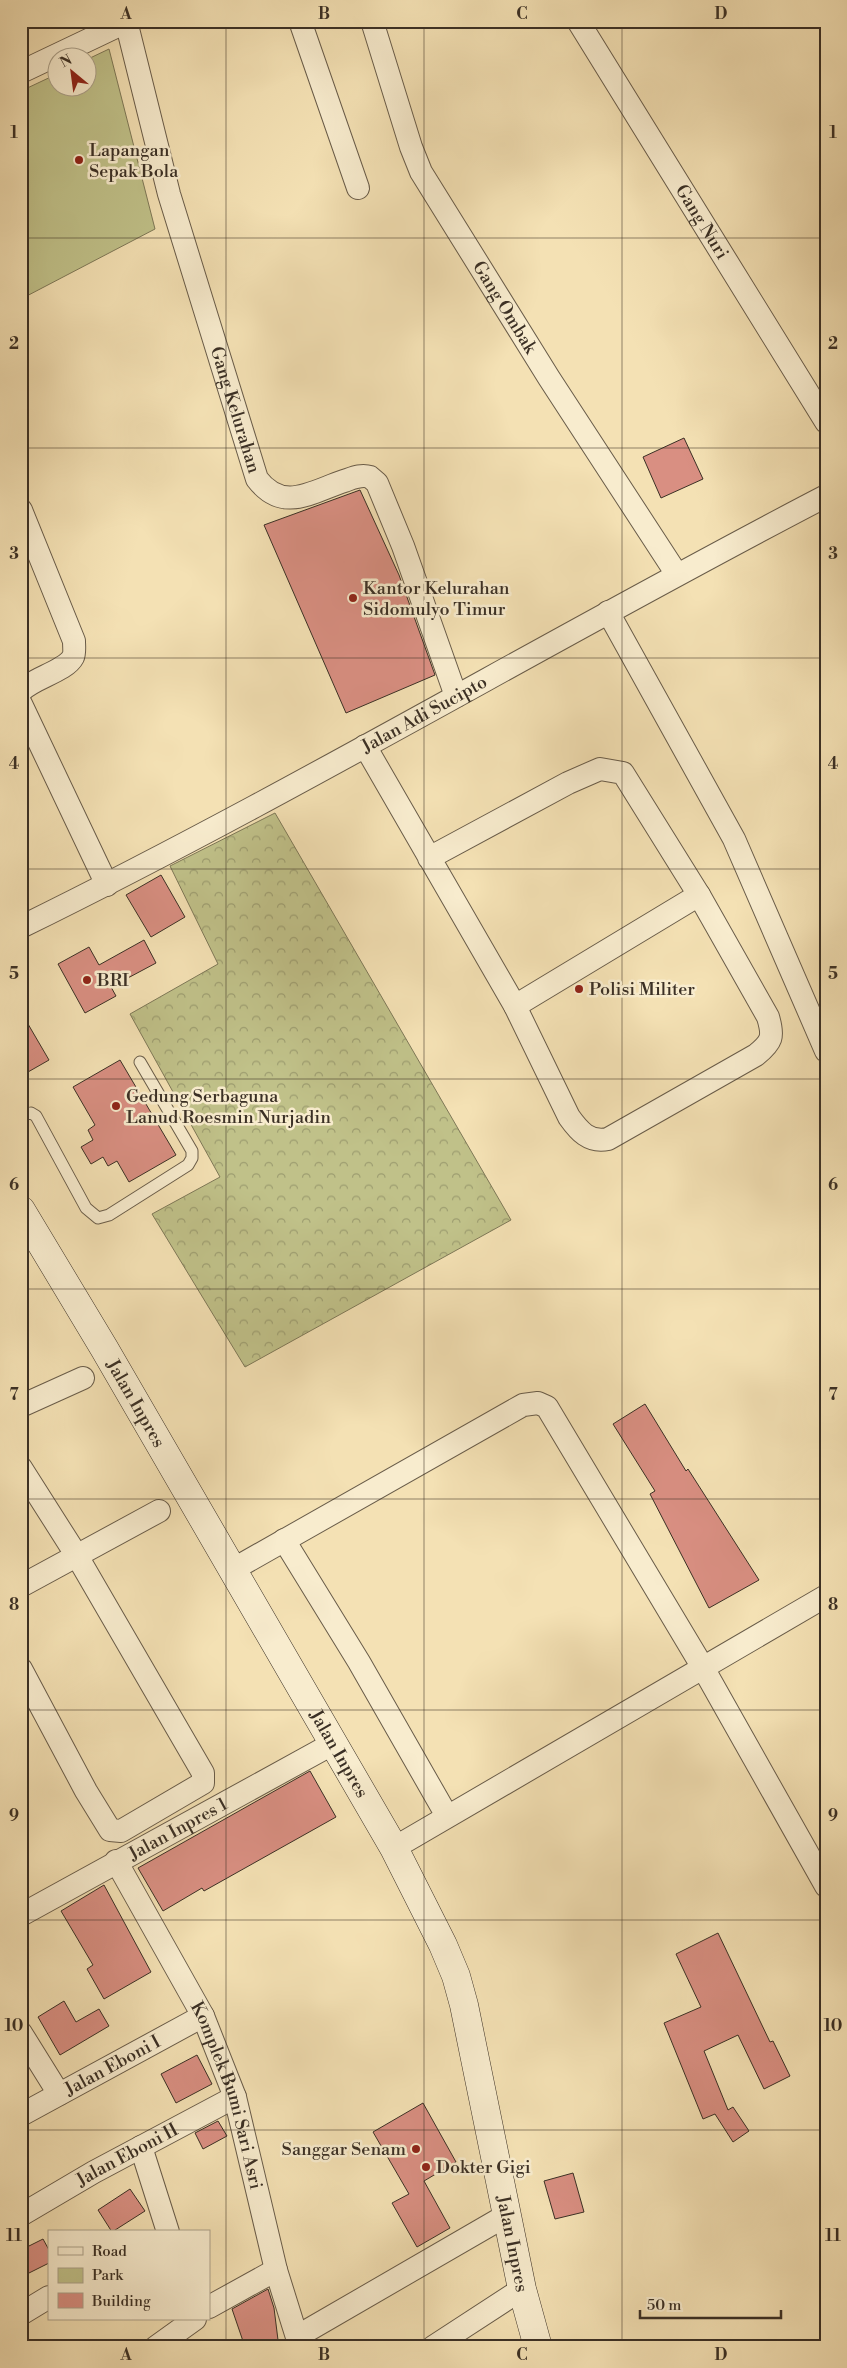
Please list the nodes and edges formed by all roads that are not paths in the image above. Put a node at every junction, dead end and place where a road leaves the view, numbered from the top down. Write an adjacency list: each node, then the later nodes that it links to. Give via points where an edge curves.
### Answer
1 (300, 21): 6 (street)
2 (372, 21): 10 (street, Gang Ombak, via 421,172 549,378)
3 (578, 21): 7 (street, Gang Nuri)
4 (126, 22): 5 (street); 13 (street, Gang Kelurahan, via 168,194 257,479 270,493 291,499 357,476 370,476 377,483)
5 (21, 72)
6 (358, 188)
7 (826, 422)
8 (826, 496): 10 (street, Jalan Adi Sucipto)
9 (21, 510): 12 (street, via 74,641 74,650 73,658 66,664 27,684)
10 (676, 573): 11 (street, Jalan Adi Sucipto)
11 (608, 612): 13 (street, Jalan Adi Sucipto); 21 (street, via 734,839)
12 (21, 691)
13 (456, 696): 15 (street, Jalan Adi Sucipto)
14 (21, 704): 17 (street)
15 (365, 746): 16 (street); 17 (street, Jalan Adi Sucipto)
16 (429, 858): 18 (street, via 600,769 623,773); 20 (street)
17 (107, 885): 19 (street, Jalan Adi Sucipto)
18 (699, 895): 20 (street); 20 (street, via 768,1017 772,1037 756,1055 608,1139 599,1141 580,1133 569,1117)
19 (21, 927)
20 (515, 1006)
21 (826, 1051)
22 (140, 1062): 23 (lane, via 192,1150 192,1158 188,1165 109,1215 98,1218 86,1208 36,1116)
23 (21, 1114)
24 (21, 1210): 31 (main road, Jalan Inpres)
25 (83, 1378): 26 (street)
26 (21, 1406)
27 (21, 1468): 30 (street)
28 (159, 1511): 30 (street)
29 (284, 1540): 31 (street); 34 (street, via 523,1405 538,1403 547,1407 558,1422); 37 (street, via 359,1662)
30 (76, 1556): 32 (street); 35 (street, via 202,1773 203,1783 121,1831 110,1830)
31 (232, 1570): 36 (main road, Jalan Inpres)
32 (21, 1586)
33 (826, 1596): 34 (street)
34 (702, 1666): 37 (street); 40 (street)
35 (21, 1669)
36 (334, 1742): 38 (main road, Jalan Inpres); 39 (street, Jalan Inpres 1)
37 (447, 1816): 38 (street)
38 (394, 1848): 49 (main road, Jalan Inpres, via 456,1976)
39 (116, 1861): 41 (street, Jalan Inpres 1); 42 (street, Komplek Bumi Sari Asri)
40 (826, 1886)
41 (21, 1915)
42 (203, 2016): 44 (street, Jalan Eboni I); 45 (street, Komplek Bumi Sari Asri)
43 (21, 2033): 44 (street)
44 (59, 2094): 46 (street, Jalan Eboni I)
45 (235, 2097): 47 (street, Jalan Eboni II); 51 (street, Komplek Bumi Sari Asri)
46 (21, 2115)
47 (142, 2147): 48 (street, Jalan Eboni II); 50 (street)
48 (21, 2215)
49 (507, 2215): 52 (main road, Jalan Inpres); 57 (street)
50 (165, 2230)
51 (276, 2270): 54 (street); 57 (street, Komplek Bumi Sari Asri)
52 (522, 2289): 59 (street); 60 (main road, Jalan Inpres)
53 (48, 2299): 55 (street)
54 (210, 2306)
55 (21, 2314)
56 (194, 2320): 58 (street)
57 (299, 2341)
58 (156, 2347)
59 (433, 2347)
60 (538, 2347)

